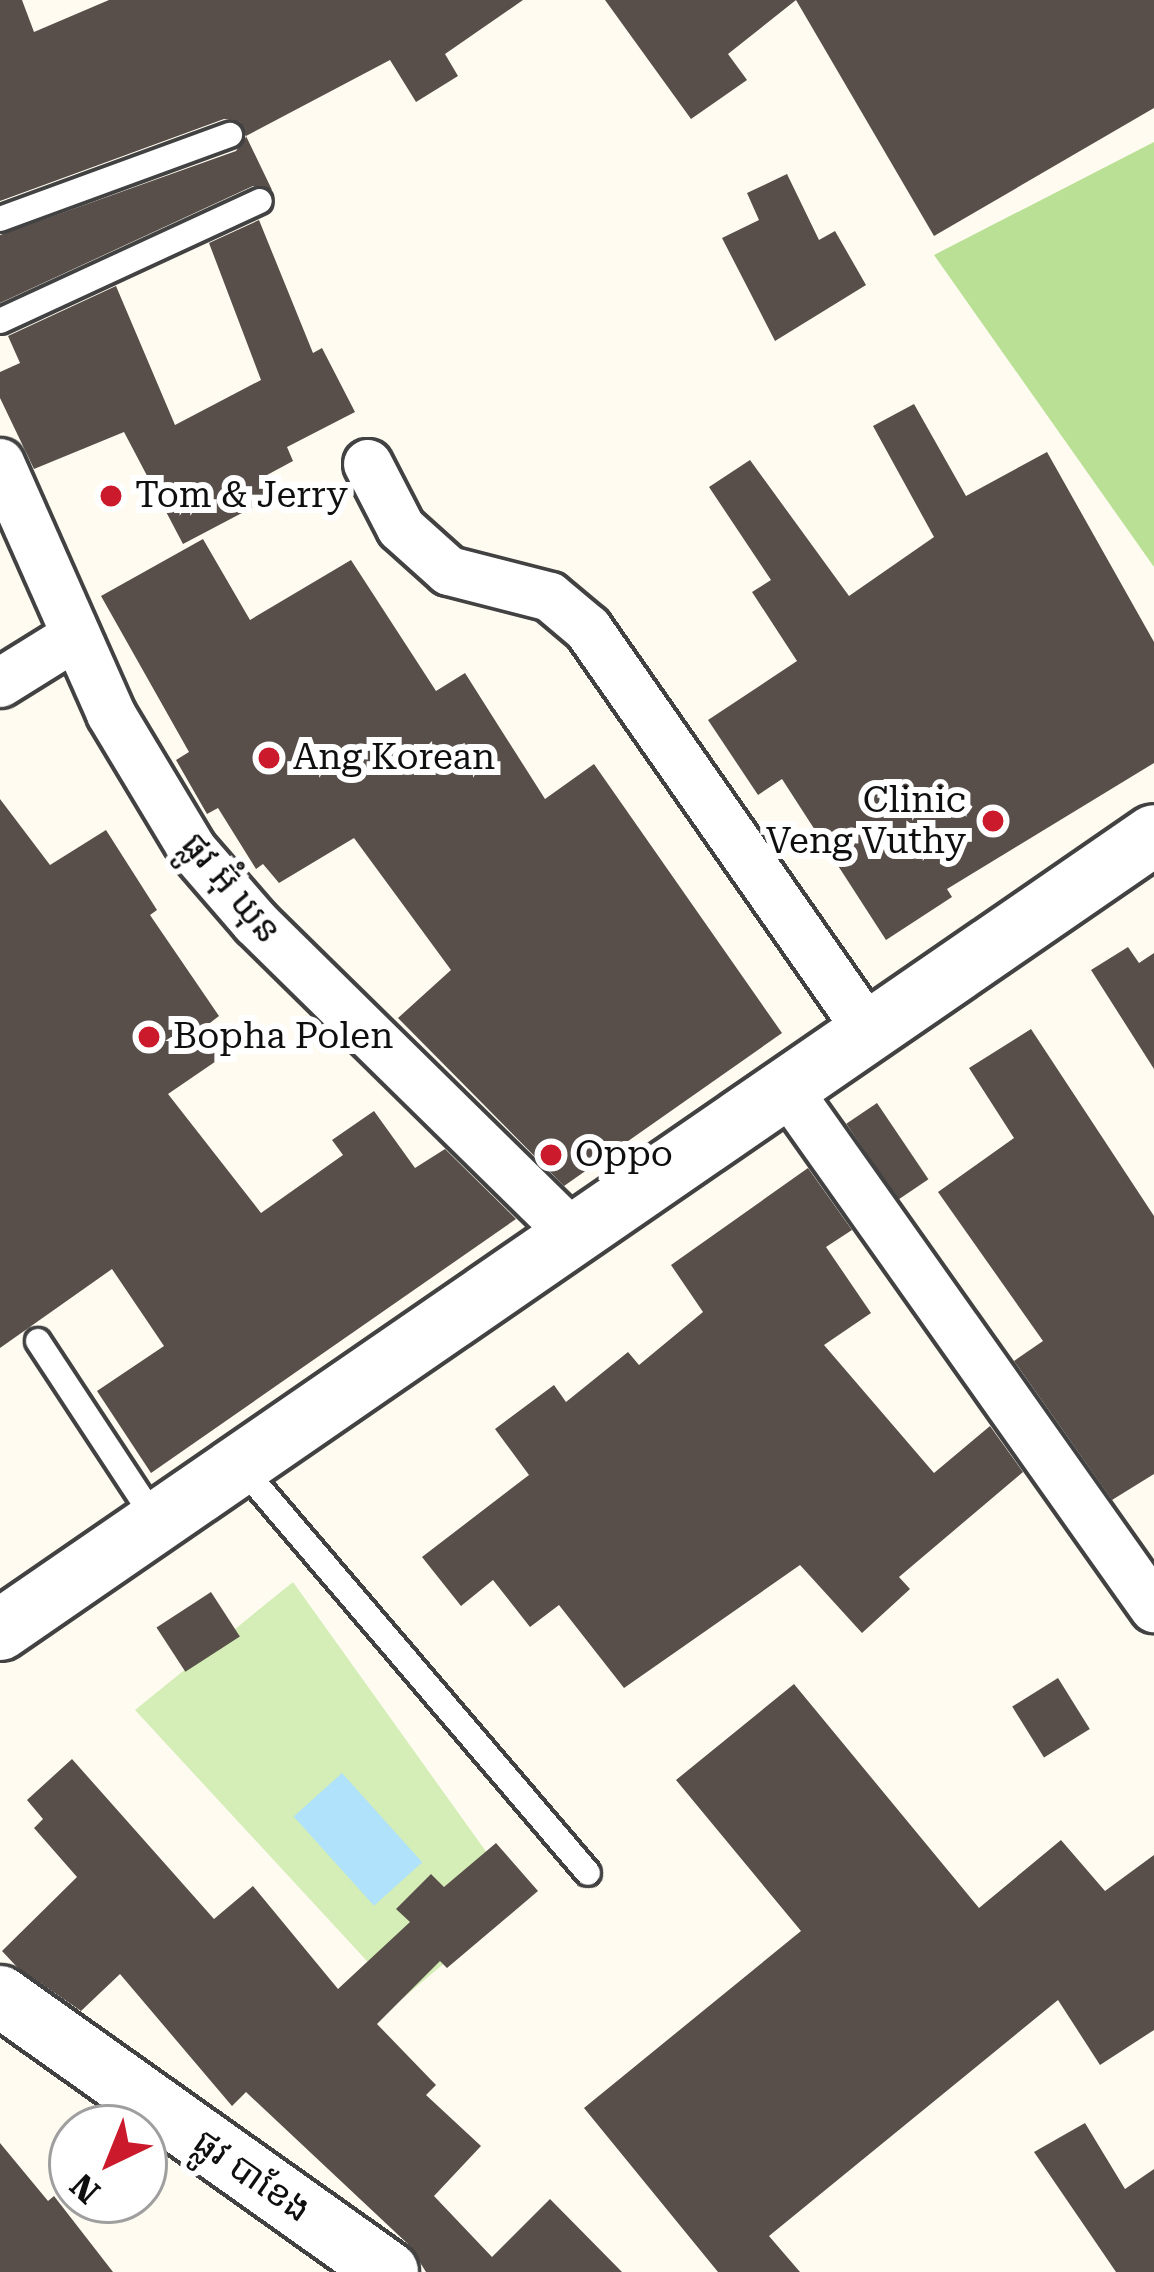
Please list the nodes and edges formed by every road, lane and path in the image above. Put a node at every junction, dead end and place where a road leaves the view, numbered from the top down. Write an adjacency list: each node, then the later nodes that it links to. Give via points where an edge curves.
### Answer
1 (230, 135): 3 (lane)
2 (260, 201): 4 (lane)
3 (0, 219)
4 (0, 320)
5 (0, 463): 7 (street, ផ្លូវ អ៊ុំ ឃុន)
6 (368, 464): 10 (street, via 401,527 449,571 550,597 588,629)
7 (74, 637): 8 (street); 12 (street, ផ្លូវ អ៊ុំ ឃុន, via 192,849)
8 (0, 683)
9 (1154, 835): 10 (street)
10 (870, 1033): 11 (street)
11 (787, 1089): 12 (street); 16 (street)
12 (573, 1235): 14 (street)
13 (38, 1341): 15 (lane)
14 (243, 1469): 15 (street); 18 (lane)
15 (161, 1526): 17 (street)
16 (1154, 1608)
17 (0, 1630)
18 (588, 1873)
19 (0, 1996): 20 (street, ផ្លូវ បាខែង)
20 (388, 2272)

